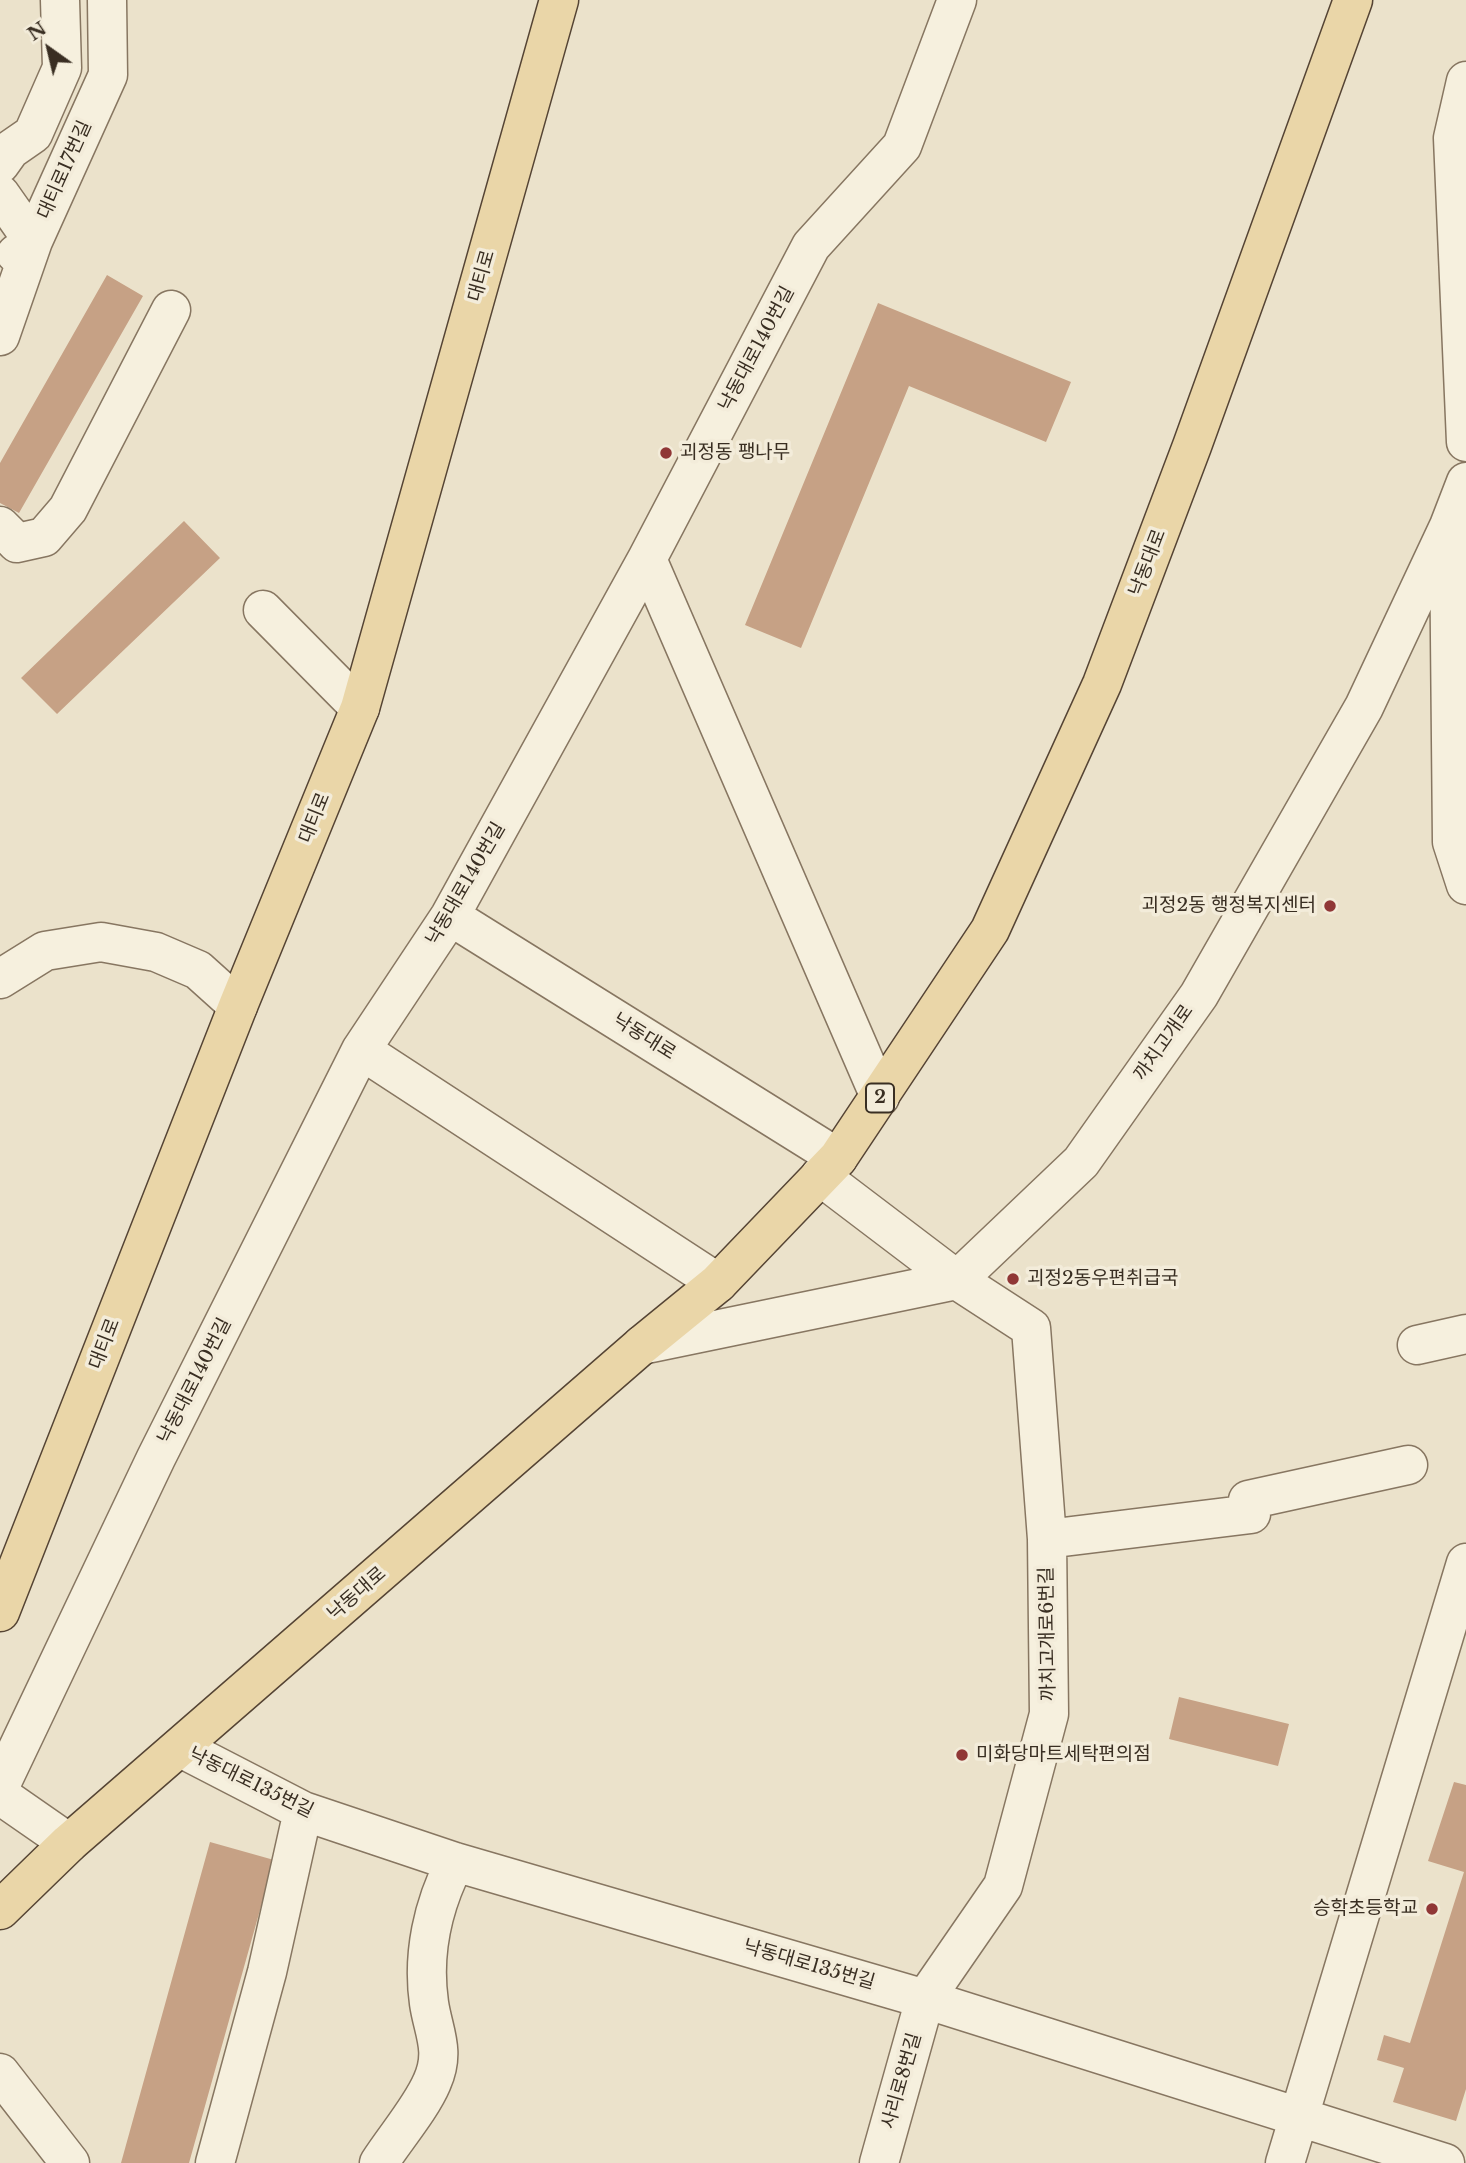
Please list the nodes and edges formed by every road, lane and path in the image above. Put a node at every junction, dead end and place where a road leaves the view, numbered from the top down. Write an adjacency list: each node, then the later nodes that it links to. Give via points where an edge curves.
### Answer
1 (60, 0): 7 (street, via 62,68 33,134 10,150)
2 (107, 0): 9 (street, 대티로17번길, via 108,75)
3 (559, 0): 19 (main road, 대티로)
4 (957, 0): 17 (street, 낙동대로140번길, via 902,146 811,246)
5 (1353, 0): 25 (main road, 낙동대로 / 2, via 1102,684 989,930)
6 (1466, 81): 13 (street, via 1453,138)
7 (0, 164)
8 (0, 194): 9 (street)
9 (33, 242): 10 (street); 12 (street, 대티로17번길)
10 (0, 266)
11 (171, 310): 15 (street, via 68,509 44,537 17,543)
12 (0, 337)
13 (1466, 442)
14 (1466, 482): 16 (street, 까치고개로)
15 (0, 526)
16 (1449, 526): 20 (street, via 1452,842); 27 (street, 까치고개로, via 1364,707 1199,995 1081,1162)
17 (647, 559): 21 (street, 낙동대로140번길); 25 (street)
18 (263, 610): 19 (street)
19 (360, 708): 23 (main road, 대티로)
20 (1466, 884)
21 (450, 916): 24 (street, 낙동대로140번길); 26 (street, 낙동대로)
22 (0, 979): 23 (street, via 45,951 101,943 156,952 198,970)
23 (238, 1006): 35 (main road, 대티로)
24 (361, 1050): 28 (street); 37 (street, 낙동대로140번길, via 156,1458)
25 (880, 1097): 26 (main road, 낙동대로 / 2)
26 (829, 1167): 27 (street); 28 (main road, 낙동대로 / 2)
27 (957, 1280): 30 (street); 33 (street, 까치고개로6번길, via 1031,1328)
28 (718, 1283): 30 (main road, 낙동대로 / 2)
29 (1466, 1334): 31 (street)
30 (642, 1345): 36 (main road, 낙동대로 / 2)
31 (1417, 1345)
32 (1408, 1465): 33 (street, via 1248,1500 1251,1514)
33 (1046, 1539): 43 (street, 까치고개로6번길, via 1049,1714 1003,1886)
34 (1466, 1563): 45 (street)
35 (0, 1612)
36 (181, 1748): 39 (street, 낙동대로135번길); 40 (main road, 낙동대로 / 2)
37 (0, 1786)
38 (0, 1795): 40 (street)
39 (303, 1811): 41 (street, 낙동대로135번길); 47 (street, via 267,1972)
40 (69, 1843): 42 (main road, 낙동대로 / 2)
41 (455, 1861): 43 (street, 낙동대로135번길); 48 (street, via 440,1892 428,1941 429,2003 439,2039 433,2081)
42 (0, 1910)
43 (925, 1998): 45 (street, 낙동대로135번길); 49 (street, 사리로8번길)
44 (0, 2073): 46 (street)
45 (1298, 2116): 50 (street); 51 (street, 낙동대로135번길)
46 (70, 2163)
47 (215, 2163)
48 (379, 2163)
49 (879, 2163)
50 (1285, 2163)
51 (1446, 2163)

